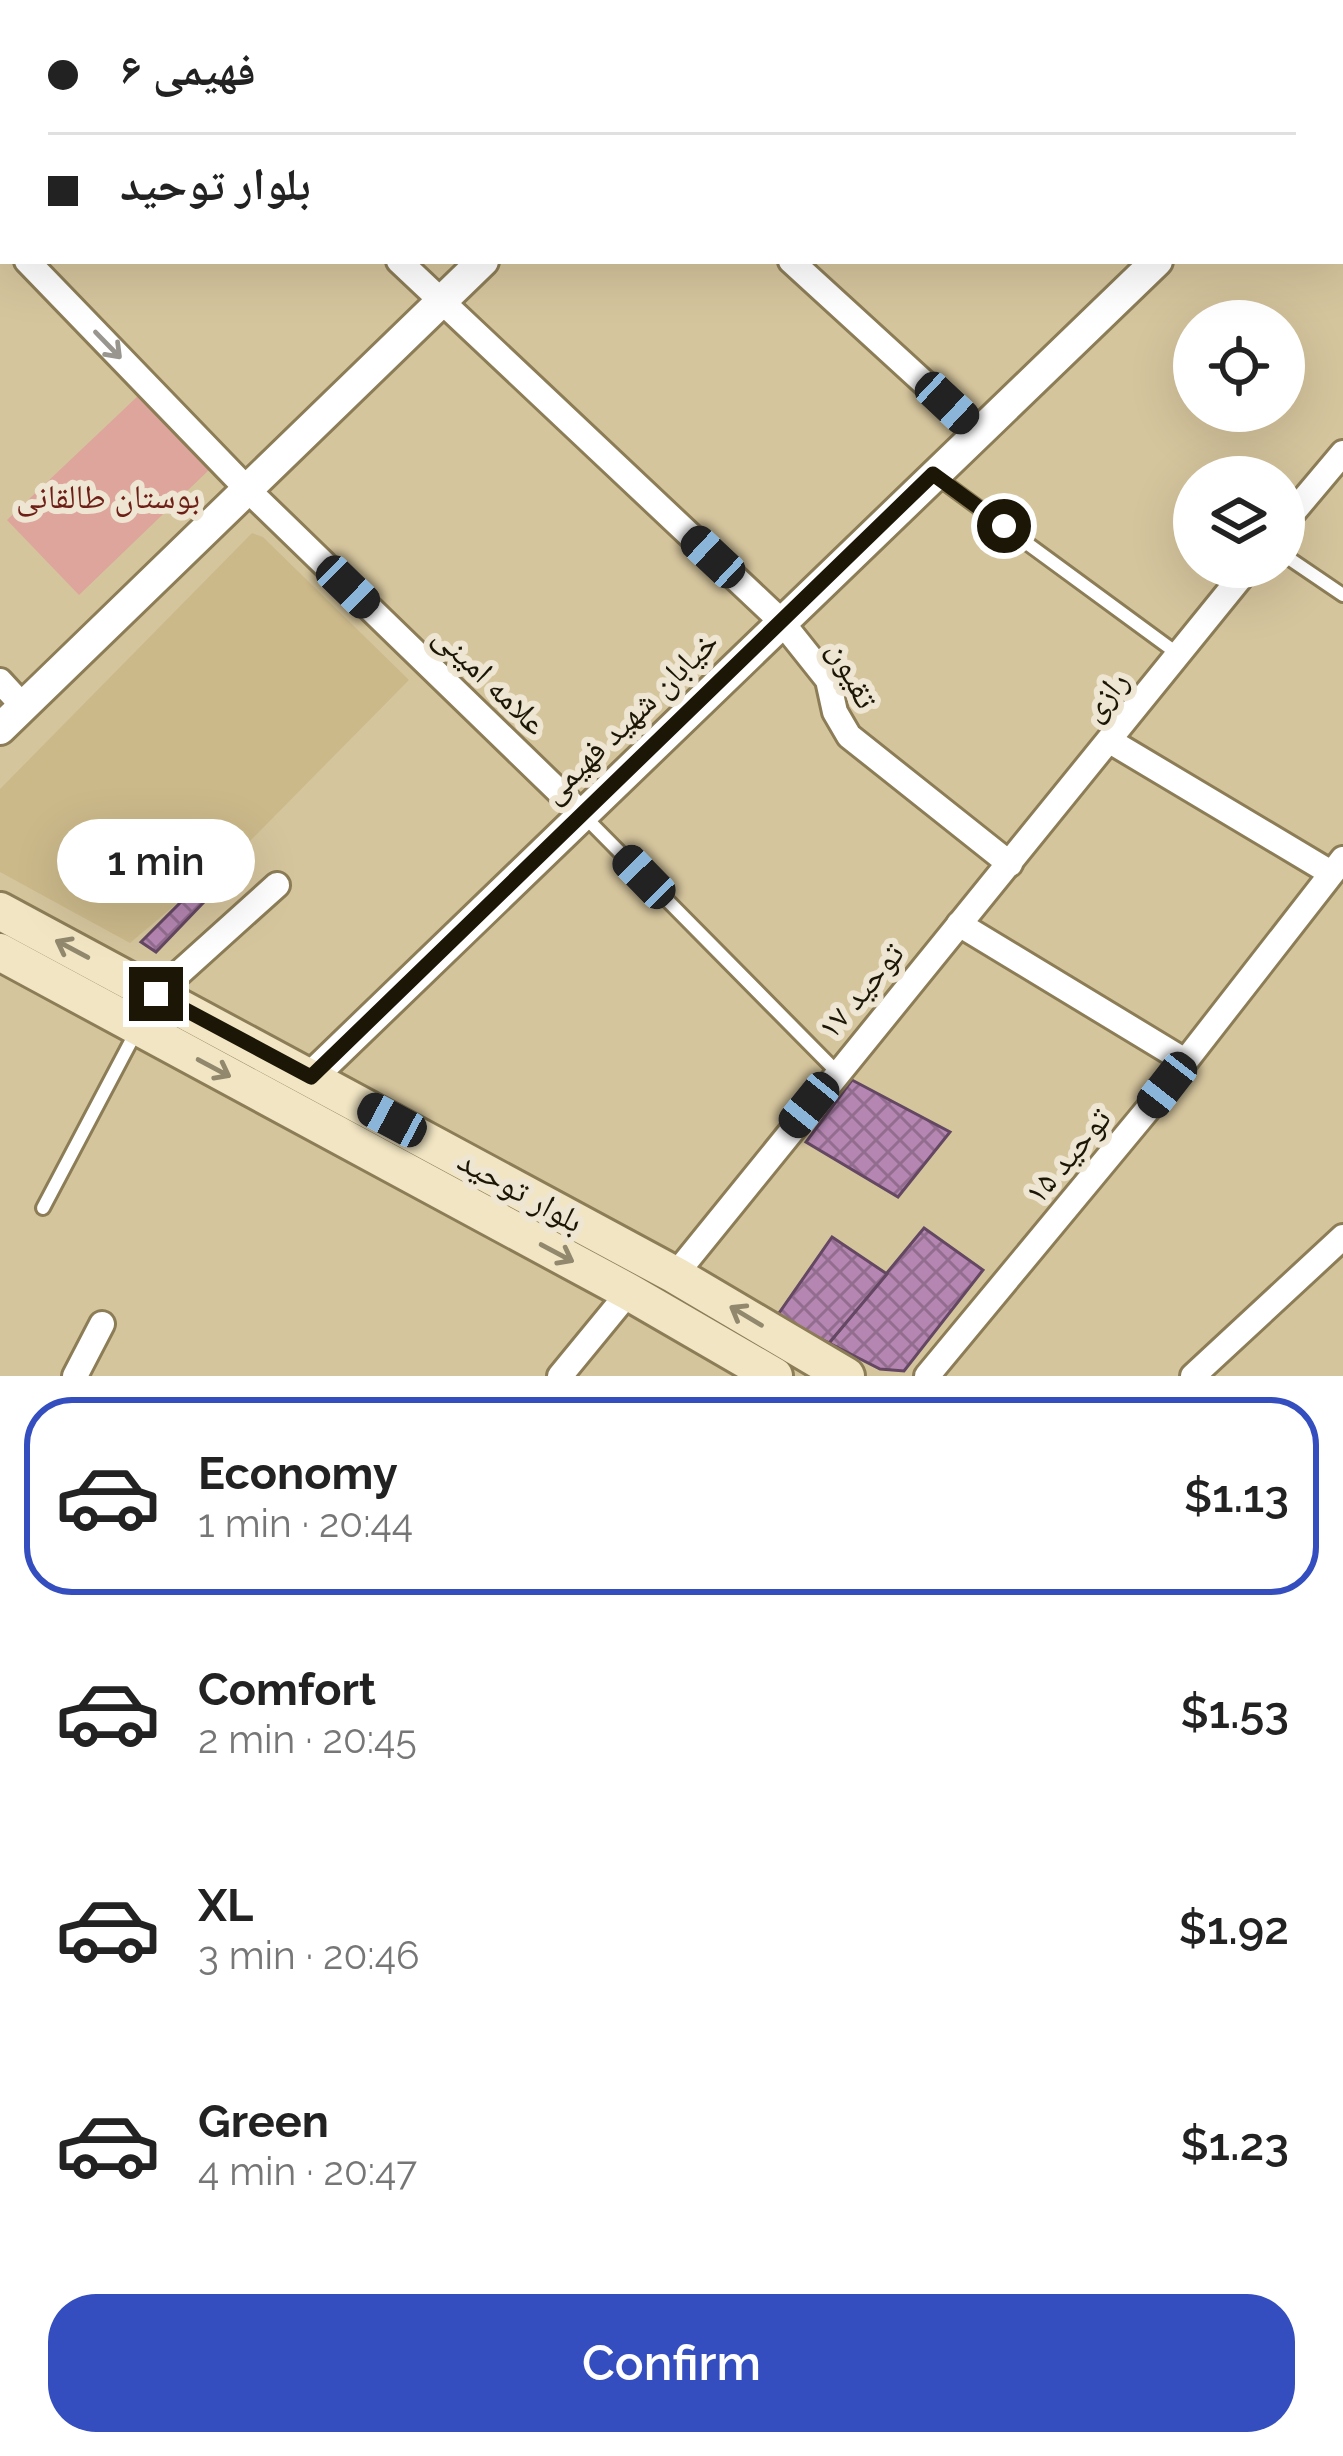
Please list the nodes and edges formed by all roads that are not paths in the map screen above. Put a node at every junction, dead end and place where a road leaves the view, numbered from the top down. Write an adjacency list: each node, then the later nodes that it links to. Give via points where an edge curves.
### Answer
1 (30, 264): 10 (street, علامه امینی, one-way to 10)
2 (403, 264): 6 (street, تقیون)
3 (480, 264): 6 (street)
4 (794, 264): 7 (street)
5 (1154, 264): 7 (street, خیابان شهید فهیمی)
6 (441, 302): 10 (street); 15 (street, تقیون)
7 (978, 432): 9 (street, خیابان شهید فهیمی)
8 (1343, 453): 11 (street)
9 (933, 474): 15 (street, خیابان شهید فهیمی); 16 (lane)
10 (249, 491): 18 (street); 21 (street, علامه امینی)
11 (1305, 498)
12 (1305, 569): 14 (lane)
13 (1232, 588): 16 (street, رازی)
14 (1343, 595)
15 (781, 620): 21 (street, خیابان شهید فهیمی); 22 (street, تقیون, via 828,680 849,736)
16 (1178, 655): 20 (street, رازی)
17 (0, 682): 18 (street)
18 (23, 706): 19 (street)
19 (0, 729)
20 (1110, 741): 22 (street, رازی); 23 (street)
21 (580, 812): 31 (lane, علامه امینی); 32 (street, خیابان شهید فهیمی)
22 (1010, 864): 26 (street, توحید ۱۷)
23 (1337, 866): 30 (street, توحید ۱۵)
24 (278, 885): 28 (street)
25 (0, 910): 28 (main road, بلوار توحید, one-way to 25)
26 (959, 924): 30 (street); 31 (street, توحید ۱۷)
27 (4, 963): 29 (main road, بلوار توحید)
28 (156, 994): 32 (main road, بلوار توحید)
29 (139, 1027): 33 (lane); 36 (main road, بلوار توحید, one-way to 36)
30 (1185, 1061): 42 (street, توحید ۱۵)
31 (836, 1071): 35 (street, توحید ۱۷)
32 (311, 1077): 35 (main road, بلوار توحید)
33 (43, 1208)
34 (1343, 1237): 43 (street)
35 (675, 1274): 41 (main road, بلوار توحید, one-way to 35)
36 (629, 1292): 39 (street); 40 (main road, بلوار توحید)
37 (102, 1324): 38 (street)
38 (75, 1376)
39 (560, 1376)
40 (774, 1376)
41 (847, 1376)
42 (927, 1376)
43 (1193, 1376)

